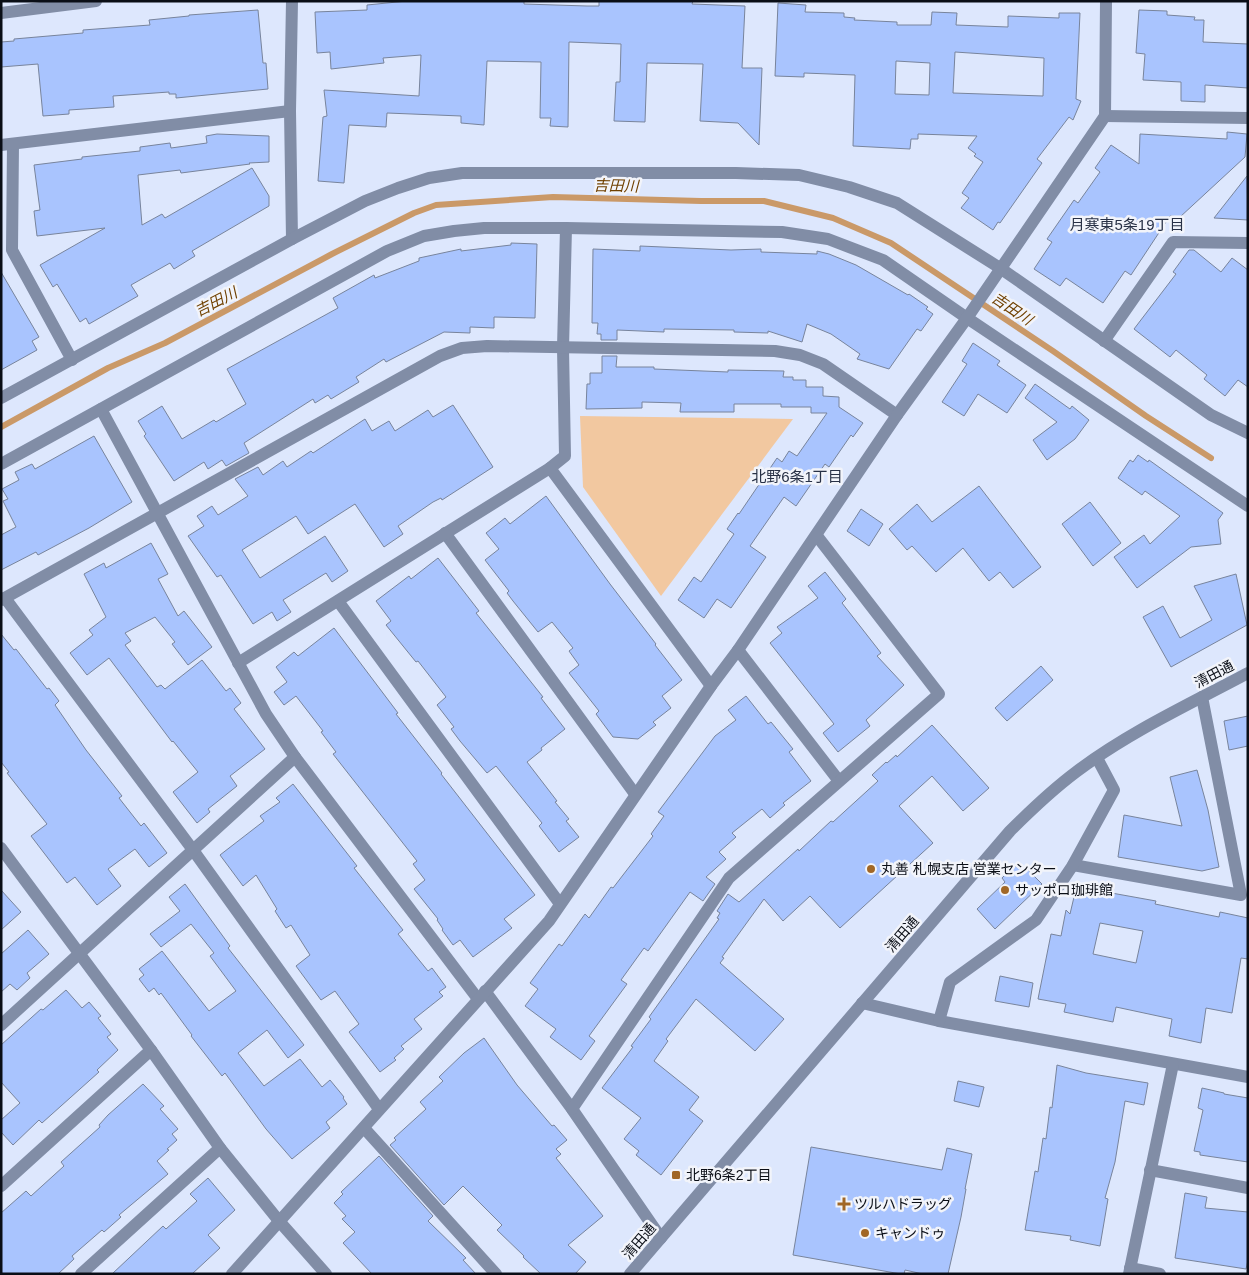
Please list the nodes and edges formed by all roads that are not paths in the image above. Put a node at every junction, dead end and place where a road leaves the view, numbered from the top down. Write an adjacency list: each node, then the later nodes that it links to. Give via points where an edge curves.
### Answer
1 (96, 1): 4 (street)
2 (292, 1): 5 (street)
3 (1106, 1): 6 (street)
4 (1, 13)
5 (290, 111): 8 (street); 10 (street)
6 (1105, 116): 7 (street); 13 (street)
7 (1248, 118)
8 (7, 144): 12 (street)
9 (566, 228): 14 (street, via 782,232 828,239 883,260); 16 (street); 19 (street, via 454,231 424,236 387,250)
10 (292, 239): 13 (street, via 398,188 462,173 799,175 897,203); 17 (street)
11 (1248, 243): 15 (street, via 1173,242)
12 (6, 253): 17 (street)
13 (997, 273): 14 (street); 15 (street)
14 (967, 318): 20 (street); 24 (street)
15 (1104, 341): 21 (street, via 1211,415)
16 (563, 348): 20 (street, via 775,351 800,355 823,364); 23 (street, via 565,456); 25 (street, via 479,346 440,356)
17 (72, 360): 18 (street)
18 (1, 398)
19 (102, 409): 22 (street); 25 (street)
20 (897, 415): 27 (street)
21 (1248, 433)
22 (1, 464)
23 (550, 468): 26 (street); 33 (street)
24 (1248, 506)
25 (157, 514): 28 (street); 31 (street)
26 (444, 533): 29 (street); 38 (street)
27 (817, 536): 30 (street); 37 (street, via 939,694)
28 (3, 599): 39 (street)
29 (338, 601): 31 (street); 42 (street)
30 (738, 650): 33 (street); 37 (street)
31 (238, 663): 35 (street, via 266,714)
32 (1248, 673): 34 (street, 清田通)
33 (711, 686): 38 (street)
34 (1202, 697): 36 (street, 清田通); 41 (street, via 1241,895)
35 (296, 756): 39 (street); 44 (street)
36 (1097, 758): 41 (street, via 1114,790); 45 (street, 清田通, via 1038,803 1010,831)
37 (839, 781): 52 (street, via 729,878)
38 (635, 794): 42 (street)
39 (193, 850): 43 (street); 51 (street)
40 (3, 853): 43 (street)
41 (1073, 865): 46 (street, via 1036,920 950,982)
42 (560, 904): 44 (street, via 549,921)
43 (80, 953): 47 (street); 48 (street)
44 (482, 995): 51 (street); 52 (street)
45 (862, 1003): 46 (street); 59 (street, 清田通)
46 (939, 1021): 49 (street)
47 (1, 1025)
48 (151, 1050): 54 (street); 56 (street)
49 (1173, 1064): 50 (street); 55 (street)
50 (1248, 1077)
51 (379, 1109): 53 (street)
52 (572, 1109): 59 (street)
53 (364, 1128): 58 (street); 64 (street)
54 (220, 1148): 58 (street); 61 (street)
55 (1150, 1170): 57 (street); 60 (street)
56 (1, 1186)
57 (1248, 1188)
58 (279, 1221): 62 (street); 63 (street)
59 (661, 1238): 65 (street, 清田通)
60 (1129, 1271): 66 (street)
61 (81, 1274)
62 (232, 1274)
63 (326, 1274)
64 (496, 1274)
65 (630, 1274)
66 (1160, 1274)

